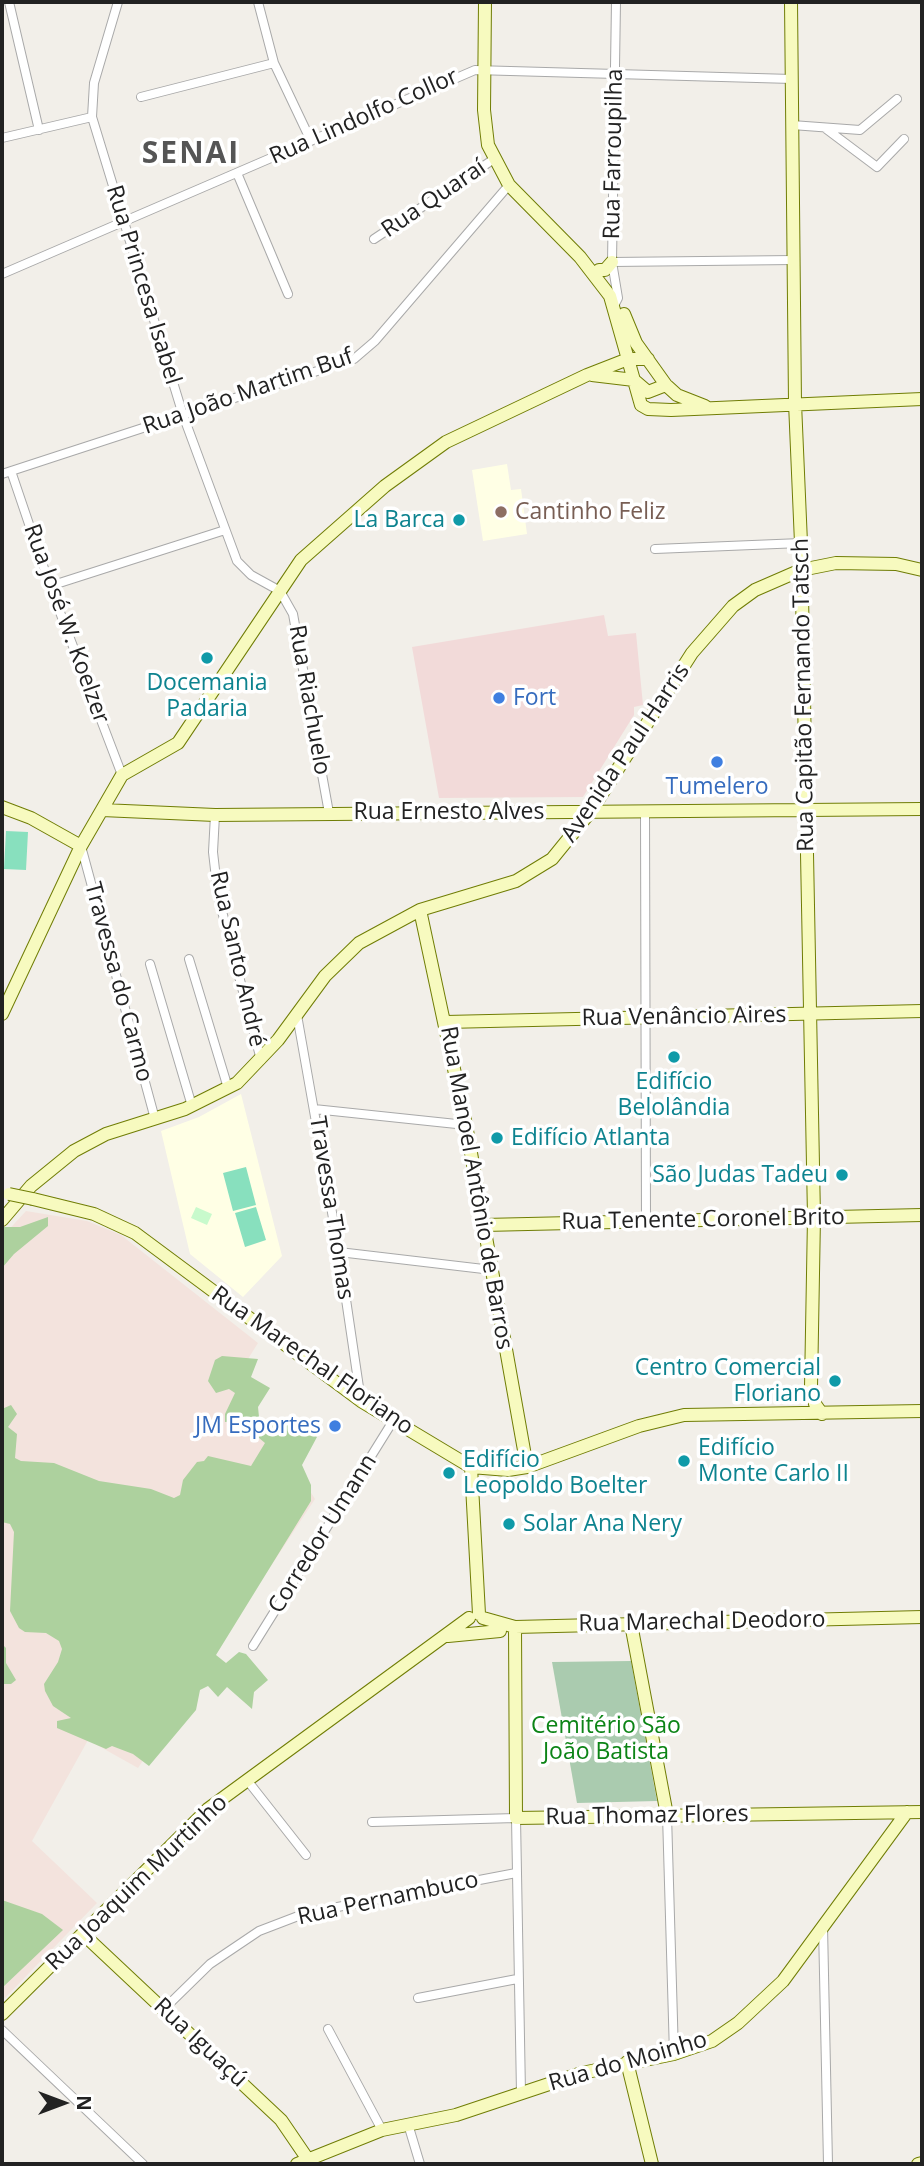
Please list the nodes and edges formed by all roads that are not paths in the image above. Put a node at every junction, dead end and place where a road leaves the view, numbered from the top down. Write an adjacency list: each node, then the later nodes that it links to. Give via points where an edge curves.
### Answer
1 (9, 2): 16 (street)
2 (118, 2): 13 (street, Rua Princesa Isabel, via 94,83)
3 (258, 2): 7 (street)
4 (485, 2): 8 (main road)
5 (616, 2): 9 (street, Rua Farroupilha)
6 (791, 2): 10 (main road, Rua Capitão Fernando Tatsch)
7 (274, 63): 11 (street); 19 (street)
8 (484, 69): 9 (street, Rua Lindolfo Collor); 19 (street, Rua Lindolfo Collor, via 465,73); 20 (main road, via 485,131)
9 (616, 75): 10 (street, Rua Lindolfo Collor); 27 (street, Rua Farroupilha)
10 (792, 79): 14 (main road, Rua Capitão Fernando Tatsch)
11 (141, 97)
12 (897, 99): 15 (street, via 860,130)
13 (92, 117): 16 (street); 23 (street, Rua Princesa Isabel)
14 (792, 125): 15 (street); 26 (main road, Rua Capitão Fernando Tatsch)
15 (825, 128): 18 (street, via 877,167)
16 (39, 130): 17 (street)
17 (2, 138)
18 (904, 139)
19 (311, 141): 21 (street, Rua Lindolfo Collor)
20 (494, 159): 22 (main road); 24 (street, Rua Quaraí)
21 (237, 173): 23 (street, Rua Lindolfo Collor); 30 (street)
22 (509, 185): 25 (main road); 40 (street, Rua João Martim Buf, via 362,354)
23 (122, 222): 29 (street, Rua Lindolfo Collor); 40 (street, Rua Princesa Isabel)
24 (374, 239)
25 (580, 257): 28 (main road); 31 (main road)
26 (794, 260): 27 (street); 38 (main road, Rua Capitão Fernando Tatsch)
27 (612, 262): 28 (main road); 31 (street, Rua Farroupilha)
28 (599, 270): 31 (main road)
29 (2, 275)
30 (288, 294)
31 (616, 302): 32 (main road); 33 (main road)
32 (628, 359): 33 (main road); 34 (main road); 35 (main road)
33 (648, 359): 36 (main road)
34 (587, 375): 35 (main road); 49 (main road, via 446,442 413,464 316,545)
35 (634, 380): 36 (main road, via 648,392); 39 (main road, via 641,405 648,409)
36 (666, 385): 39 (main road)
37 (922, 399): 38 (main road)
38 (795, 403): 39 (main road); 44 (main road, Rua Capitão Fernando Tatsch)
39 (708, 408)
40 (183, 415): 41 (street, Rua João Martim Buf); 43 (street, Rua Princesa Isabel)
41 (11, 471): 42 (street, Rua João Martim Buf); 48 (street, Rua José W. Koelzer)
42 (2, 474)
43 (225, 530): 48 (street); 49 (street, Rua Princesa Isabel, via 238,564)
44 (801, 543): 45 (street); 46 (main road, Rua Capitão Fernando Tatsch)
45 (655, 549)
46 (801, 570): 47 (main road, Avenida Paul Harris, via 836,563 895,564); 54 (main road, Rua Capitão Fernando Tatsch); 55 (main road, Avenida Paul Harris, via 755,590 710,629)
47 (922, 570)
48 (50, 586): 50 (street, Rua José W. Koelzer)
49 (280, 591): 50 (main road, via 178,743); 57 (street, Rua Riachuelo, via 293,614)
50 (122, 775): 53 (main road)
51 (2, 807): 59 (main road)
52 (922, 809): 54 (main road, Rua Ernesto Alves)
53 (102, 810): 58 (main road, Rua Ernesto Alves); 59 (main road)
54 (807, 810): 56 (main road, Rua Ernesto Alves); 65 (main road, Rua Capitão Fernando Tatsch)
55 (592, 811): 56 (main road, Rua Ernesto Alves); 57 (main road, Rua Ernesto Alves); 60 (main road, Avenida Paul Harris, via 566,845 538,869 499,888)
56 (646, 811): 67 (street)
57 (329, 813): 58 (main road, Rua Ernesto Alves)
58 (215, 815): 69 (street, Rua Santo André, via 218,896)
59 (81, 846): 64 (main road); 73 (street, Travessa do Carmo)
60 (421, 910): 66 (main road, Avenida Paul Harris, via 350,950); 68 (main road, Rua Manoel Antônio de Barros)
61 (189, 959): 70 (street)
62 (150, 964): 71 (street)
63 (922, 1011): 65 (main road, Rua Venâncio Aires)
64 (2, 1014)
65 (810, 1014): 67 (main road, Rua Venâncio Aires); 77 (main road, Rua Capitão Fernando Tatsch)
66 (297, 1015): 69 (main road, Avenida Paul Harris); 72 (street, Travessa Thomas)
67 (648, 1019): 68 (main road, Rua Venâncio Aires); 79 (street)
68 (446, 1022): 74 (main road, Rua Manoel Antônio de Barros)
69 (261, 1060): 70 (main road, Avenida Paul Harris)
70 (228, 1088): 71 (main road, Avenida Paul Harris)
71 (192, 1105): 73 (main road, Avenida Paul Harris)
72 (314, 1108): 74 (street); 81 (street, Travessa Thomas)
73 (155, 1119): 78 (main road, Avenida Paul Harris, via 84,1145 31,1186)
74 (466, 1125): 80 (main road, Rua Manoel Antônio de Barros)
75 (5, 1194): 84 (main road, Rua Marechal Floriano, bridge, via 94,1214 135,1233)
76 (922, 1215): 77 (main road, Rua Tenente Coronel Brito)
77 (814, 1217): 79 (main road, Rua Tenente Coronel Brito); 83 (main road, Rua Capitão Fernando Tatsch)
78 (2, 1220)
79 (646, 1222): 80 (main road, Rua Tenente Coronel Brito)
80 (484, 1224): 82 (main road, Rua Manoel Antônio de Barros)
81 (339, 1252): 82 (street); 84 (street, Travessa Thomas)
82 (492, 1270): 90 (main road, Rua Manoel Antônio de Barros)
83 (811, 1387): 86 (main road, Rua Capitão Fernando Tatsch, via 807,1409); 87 (main road, Rua Capitão Fernando Tatsch)
84 (361, 1401): 88 (main road, Rua Marechal Floriano)
85 (922, 1411): 87 (main road, Rua Marechal Floriano)
86 (800, 1414): 87 (main road, Rua Marechal Floriano); 90 (main road, Rua Marechal Floriano, via 662,1418)
87 (822, 1414)
88 (393, 1421): 89 (main road, Rua Marechal Floriano); 98 (street, Corredor Umann)
89 (471, 1467): 90 (main road, Rua Marechal Floriano); 92 (main road)
90 (527, 1467)
91 (922, 1617): 93 (main road, Rua Marechal Deodoro)
92 (476, 1620): 94 (main road, Rua Marechal Deodoro); 95 (main road, Rua Joaquim Murtinho); 96 (main road, Rua Joaquim Murtinho)
93 (631, 1624): 94 (main road, Rua Marechal Deodoro); 102 (main road)
94 (515, 1628): 97 (main road)
95 (500, 1631): 96 (main road); 97 (main road, Rua Joaquim Murtinho)
96 (450, 1634): 99 (main road, Rua Joaquim Murtinho)
97 (515, 1642): 103 (main road)
98 (253, 1646)
99 (247, 1780): 105 (street); 108 (main road, Rua Joaquim Murtinho, via 208,1809)
100 (907, 1812): 101 (main road, Rua Thomaz Flores); 102 (main road, Rua Thomaz Flores); 107 (main road, Rua do Moinho)
101 (922, 1812)
102 (667, 1815): 103 (main road, Rua Thomaz Flores); 115 (street)
103 (516, 1818): 104 (street, Rua Thomaz Flores); 106 (street)
104 (372, 1822)
105 (306, 1855)
106 (516, 1873): 109 (street); 111 (street, Rua Pernambuco, via 306,1913 258,1931 210,1964)
107 (823, 1926): 115 (main road, Rua do Moinho, via 764,2001 712,2041); 124 (street)
108 (83, 1934): 111 (main road, Rua Iguaçú); 112 (main road, Rua Joaquim Murtinho)
109 (517, 1979): 110 (street); 117 (street)
110 (418, 1998)
111 (164, 2009): 120 (main road, Rua Iguaçú, via 281,2120)
112 (2, 2014)
113 (328, 2029): 119 (street)
114 (2, 2030): 121 (street)
115 (674, 2054): 116 (main road, Rua do Moinho)
116 (627, 2062): 117 (main road, Rua do Moinho); 123 (main road)
117 (521, 2093): 118 (main road, Rua do Moinho, via 456,2115)
118 (408, 2124): 119 (main road, Rua do Moinho); 122 (street)
119 (382, 2130): 120 (main road, Rua do Moinho)
120 (305, 2162)
121 (143, 2164)
122 (420, 2164)
123 (652, 2164)
124 (828, 2164)

